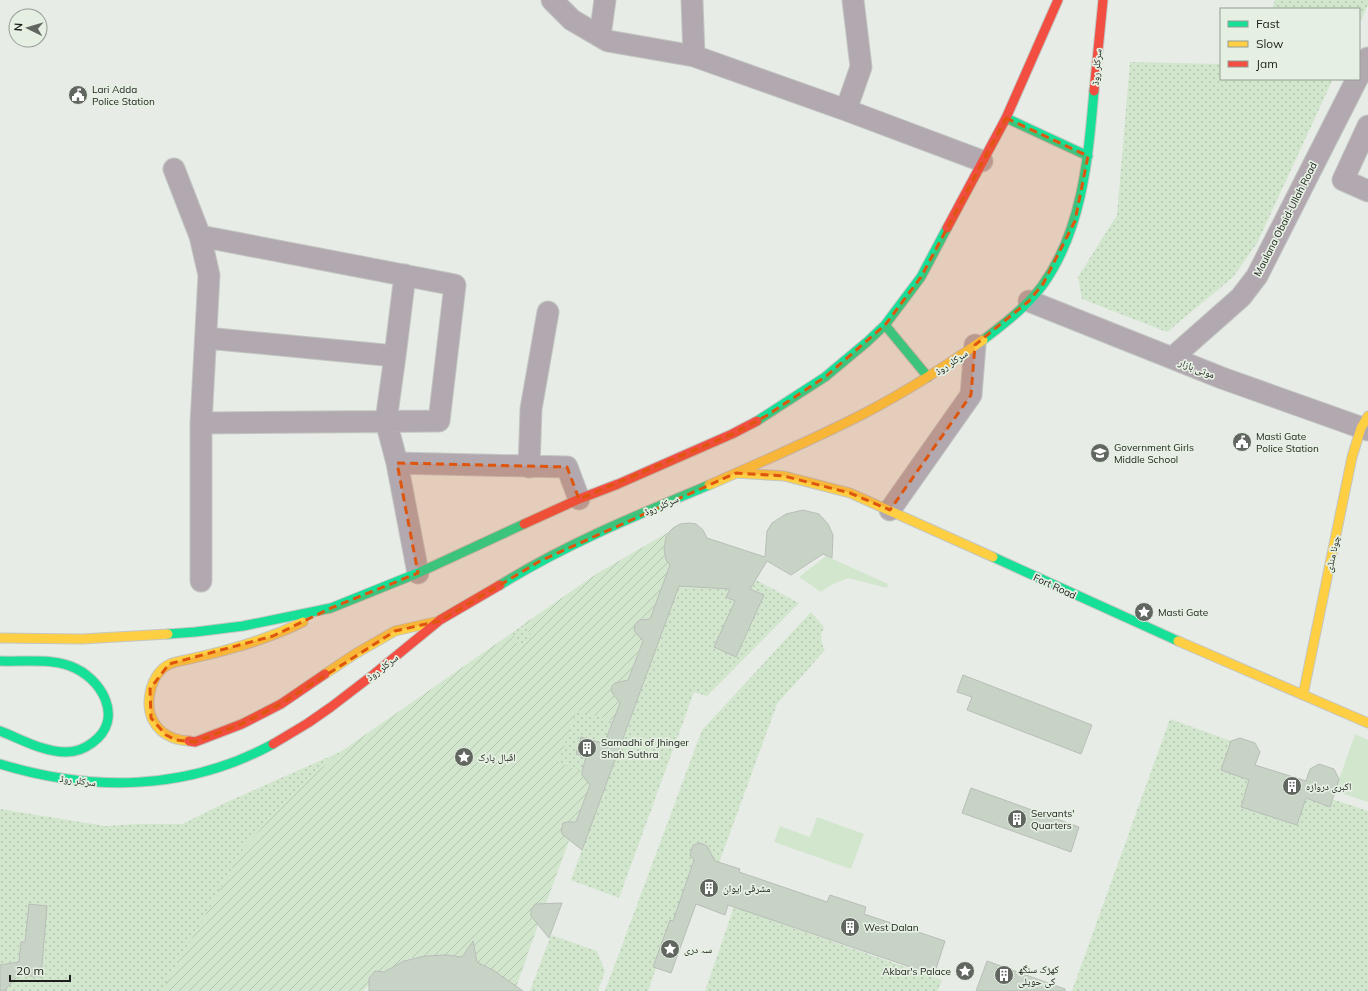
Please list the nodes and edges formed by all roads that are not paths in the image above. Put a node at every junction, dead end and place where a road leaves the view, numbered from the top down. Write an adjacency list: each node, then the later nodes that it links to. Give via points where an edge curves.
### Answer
1 (552, 0): 7 (street, via 572,20)
2 (605, 0): 7 (street)
3 (692, 0): 8 (street)
4 (853, 0): 12 (street, via 861,67)
5 (1058, 0): 13 (main road)
6 (1103, 0): 15 (main road, سرکلر روڈ)
7 (600, 36): 8 (street, via 608,41)
8 (694, 56): 12 (street)
9 (1368, 58): 10 (street)
10 (1360, 74)
11 (1356, 80): 27 (street, Maulana Obaid-Ullah Road, via 1257,276 1242,297)
12 (846, 110): 16 (street)
13 (1006, 118): 15 (main road); 16 (main road)
14 (1368, 126): 18 (street, via 1343,180)
15 (1088, 156): 21 (main road, سرکلر روڈ, via 1082,192 1068,241 1043,284)
16 (982, 161): 23 (main road, via 921,277)
17 (174, 169): 19 (street)
18 (1368, 192)
19 (200, 236): 20 (street); 24 (street, via 209,275)
20 (405, 275): 26 (street); 29 (street, via 455,285 439,421)
21 (1029, 301): 25 (main road, سرکلر روڈ); 27 (street, موتی بازار)
22 (548, 312): 33 (street, via 531,409)
23 (885, 325): 28 (main road); 35 (main road, via 825,377 766,416 732,434)
24 (206, 338): 26 (street); 30 (street)
25 (975, 346): 28 (main road, سرکلر روڈ); 36 (street, via 971,395)
26 (396, 356): 29 (street)
27 (1172, 358): 31 (street, موتی بازار, via 1222,378)
28 (928, 378): 34 (main road, سرکلر روڈ, via 838,428)
29 (386, 421): 30 (street); 32 (street)
30 (201, 423): 38 (street)
31 (1366, 424): 43 (main road, چونا منڈی, via 1352,457)
32 (397, 464): 33 (street); 37 (street)
33 (528, 467): 35 (street, via 567,467)
34 (736, 473): 36 (main road, Fort Road, via 784,476 850,493); 40 (main road, سرکلر روڈ, via 621,522 540,561)
35 (579, 499): 37 (main road)
36 (890, 510): 43 (main road, Fort Road, via 1139,624)
37 (418, 573): 39 (main road)
38 (201, 581)
39 (331, 608): 40 (main road, via 273,636 169,664 158,674 150,689 149,707 151,718 157,728 176,740 195,742 212,736 281,704 394,631); 41 (main road, via 243,626 195,632 82,639)
40 (440, 621): 46 (main road, سرکلر روڈ, via 368,679 295,732 248,758 213,770 167,780 124,784 95,783 43,775)
41 (0, 638)
42 (0, 661): 45 (main road, via 69,665 84,672 96,684 105,696 109,708 108,722 102,734 91,744 76,751 58,751)
43 (1303, 695): 44 (main road, Fort Road)
44 (1368, 723)
45 (0, 730)
46 (0, 764)

